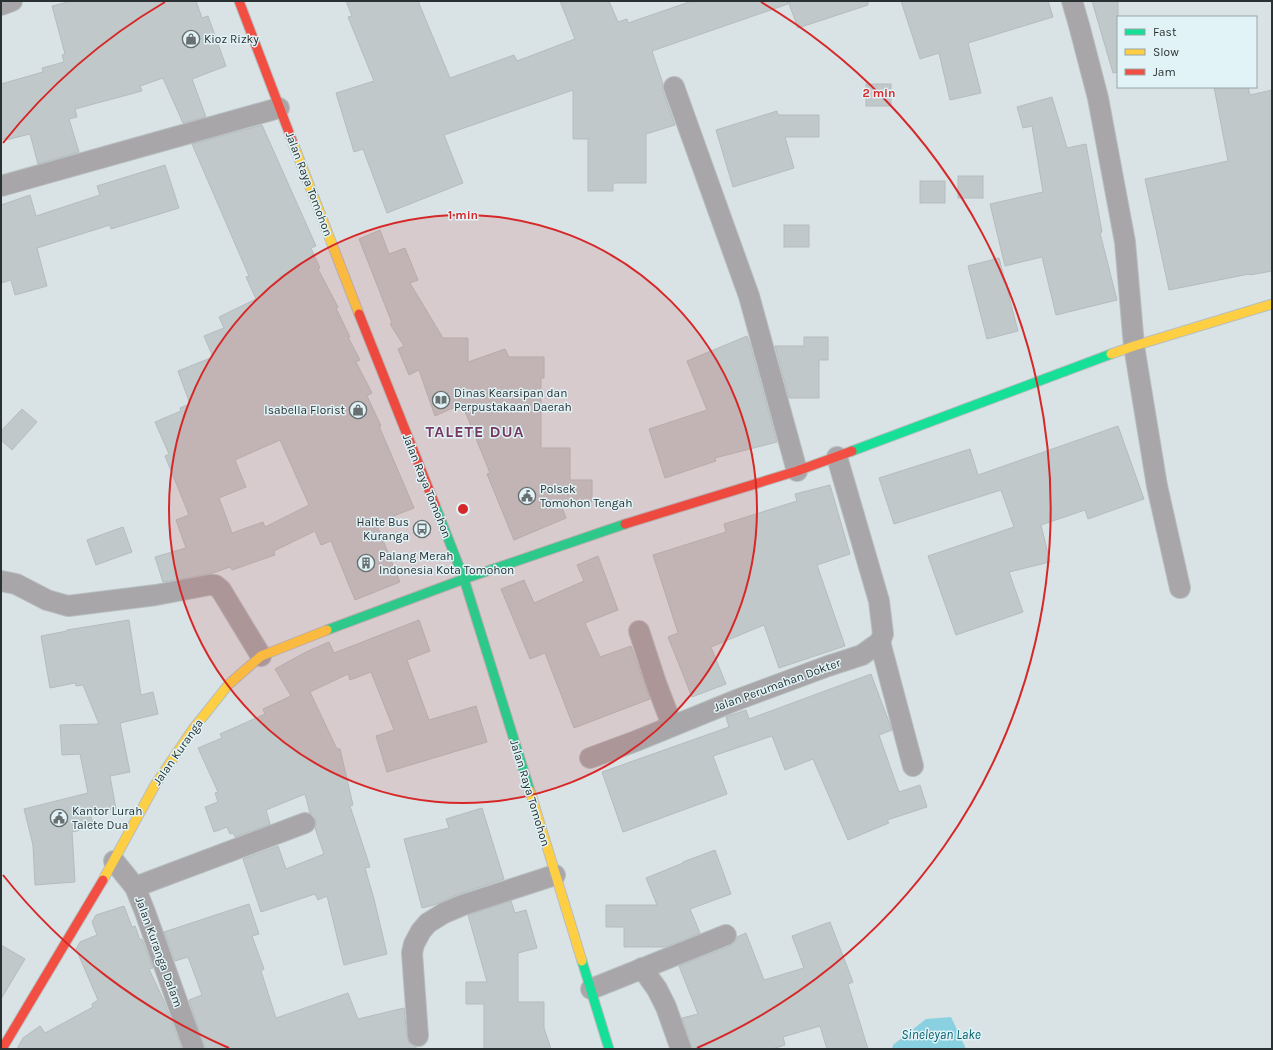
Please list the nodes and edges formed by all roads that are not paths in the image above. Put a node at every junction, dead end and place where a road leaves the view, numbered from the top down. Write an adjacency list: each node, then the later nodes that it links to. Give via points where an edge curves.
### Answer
1 (12, 1): 4 (street)
2 (239, 1): 6 (main road, Jalan Raya Tomohon)
3 (1072, 1): 9 (street, via 1098,98 1125,242)
4 (1, 5)
5 (674, 87): 11 (street, via 749,296)
6 (279, 108): 7 (street); 12 (main road, Jalan Raya Tomohon)
7 (1, 186)
8 (1272, 304): 9 (main road, Jalan Kuranga)
9 (1134, 346): 10 (main road, Jalan Kuranga); 14 (street, via 1157,486)
10 (837, 457): 11 (main road, Jalan Kuranga); 16 (street, via 879,601 883,634)
11 (797, 471): 12 (main road, Jalan Kuranga, via 653,515)
12 (464, 579): 17 (main road, Jalan Kuranga); 23 (main road, Jalan Raya Tomohon)
13 (1, 581): 17 (street, via 16,584 47,600 68,606 215,586 221,590)
14 (1180, 588)
15 (639, 631): 18 (street)
16 (880, 642): 18 (street, Jalan Perumahan Dokter, via 862,655); 20 (street)
17 (261, 656): 22 (main road, Jalan Kuranga, via 230,684 193,729 155,785)
18 (672, 725): 19 (street, Jalan Perumahan Dokter)
19 (590, 758)
20 (913, 766)
21 (305, 823): 24 (street)
22 (114, 861): 24 (street, Jalan Kuranga Dalam); 29 (main road, Jalan Kuranga)
23 (555, 876): 27 (main road, Jalan Raya Tomohon); 28 (street, via 453,909 432,921 421,931 412,953)
24 (134, 887): 30 (street, Jalan Kuranga Dalam)
25 (726, 935): 26 (street)
26 (642, 968): 27 (street); 32 (street, via 666,1007)
27 (591, 988): 31 (main road, Jalan Raya Tomohon)
28 (418, 1036)
29 (2, 1049)
30 (194, 1049)
31 (609, 1049)
32 (682, 1049)

